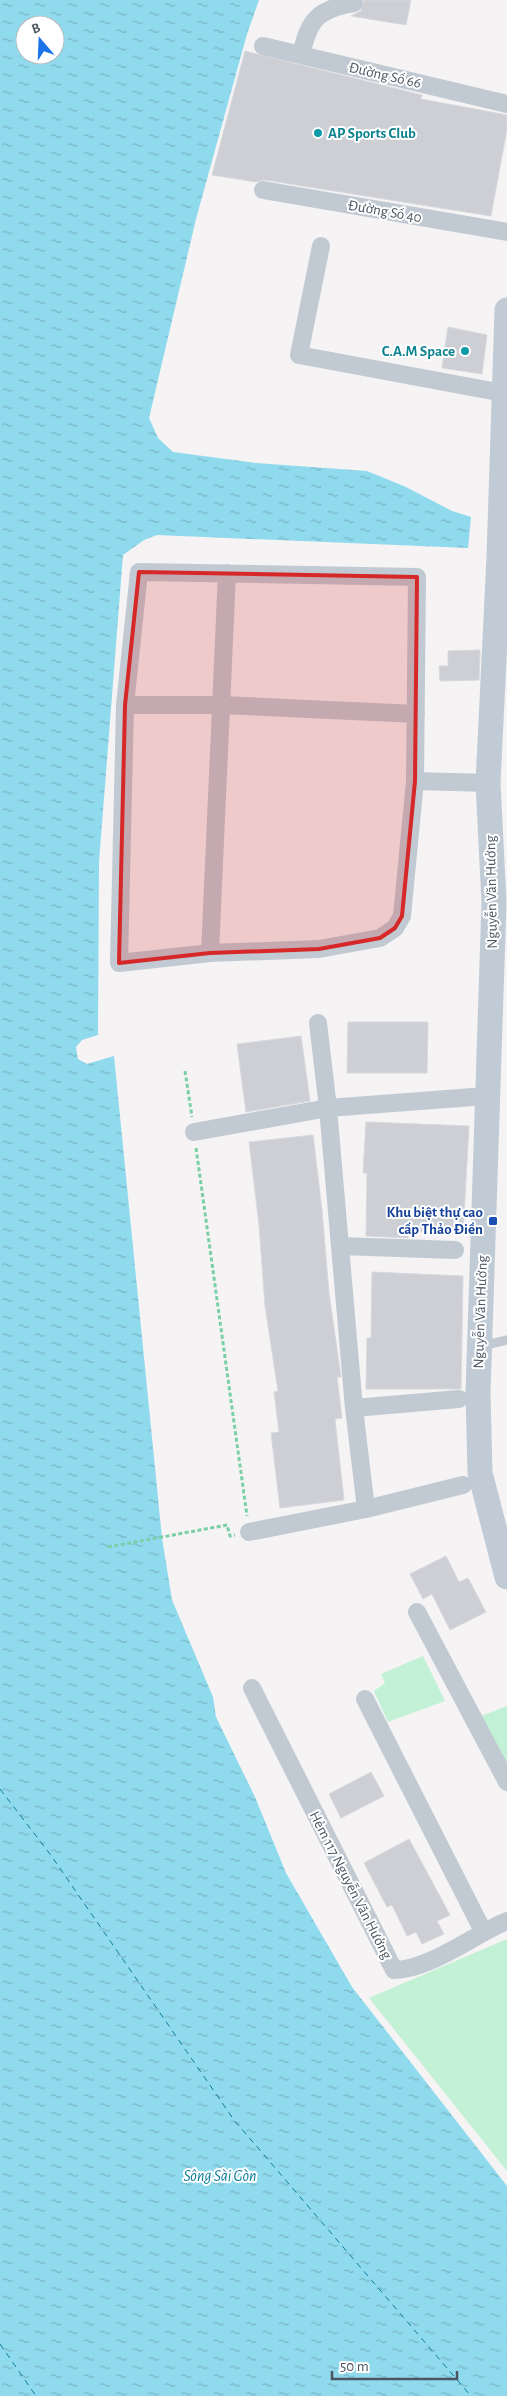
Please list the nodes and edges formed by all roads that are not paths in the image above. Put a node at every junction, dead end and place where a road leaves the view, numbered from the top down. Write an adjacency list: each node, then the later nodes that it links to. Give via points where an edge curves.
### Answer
1 (354, 3): 3 (street, via 319,13 305,37)
2 (263, 46): 3 (street, Đường Số 66)
3 (301, 55): 4 (street, Đường Số 66)
4 (507, 104)
5 (264, 190): 6 (street, Đường Số 40)
6 (507, 232)
7 (321, 246): 9 (street, via 299,355)
8 (507, 310): 9 (main road, Nguyễn Văn Hưởng)
9 (503, 393): 15 (main road, Nguyễn Văn Hưởng)
10 (227, 572): 11 (street, via 139,572); 12 (street); 13 (street, via 417,577)
11 (126, 705): 12 (street); 17 (street, via 118,963)
12 (221, 705): 13 (street); 17 (street)
13 (416, 714): 14 (street)
14 (415, 781): 15 (street); 17 (street, via 402,916 395,928 380,938 319,949)
15 (488, 783): 16 (main road, Nguyễn Văn Hưởng)
16 (500, 901): 19 (main road, Nguyễn Văn Hưởng)
17 (210, 953)
18 (318, 1023): 20 (street)
19 (486, 1096): 20 (street); 25 (main road, Nguyễn Văn Hưởng)
20 (328, 1108): 21 (street); 22 (street)
21 (194, 1132)
22 (341, 1246): 23 (street); 27 (street)
23 (456, 1250)
24 (507, 1340): 25 (lane)
25 (479, 1347): 28 (main road, Nguyễn Văn Hưởng)
26 (459, 1399): 27 (street)
27 (354, 1408): 29 (street)
28 (472, 1480): 29 (street); 31 (main road, Nguyễn Văn Hưởng)
29 (366, 1509): 30 (street)
30 (249, 1532)
31 (505, 1572)
32 (417, 1612): 35 (street)
33 (252, 1688): 37 (street, Hẻm 117 Nguyễn Văn Hưởng, via 394,1970 421,1966)
34 (364, 1699): 37 (street)
35 (507, 1782)
36 (507, 1921): 37 (street, Hẻm 117 Nguyễn Văn Hưởng)
37 (483, 1931)

